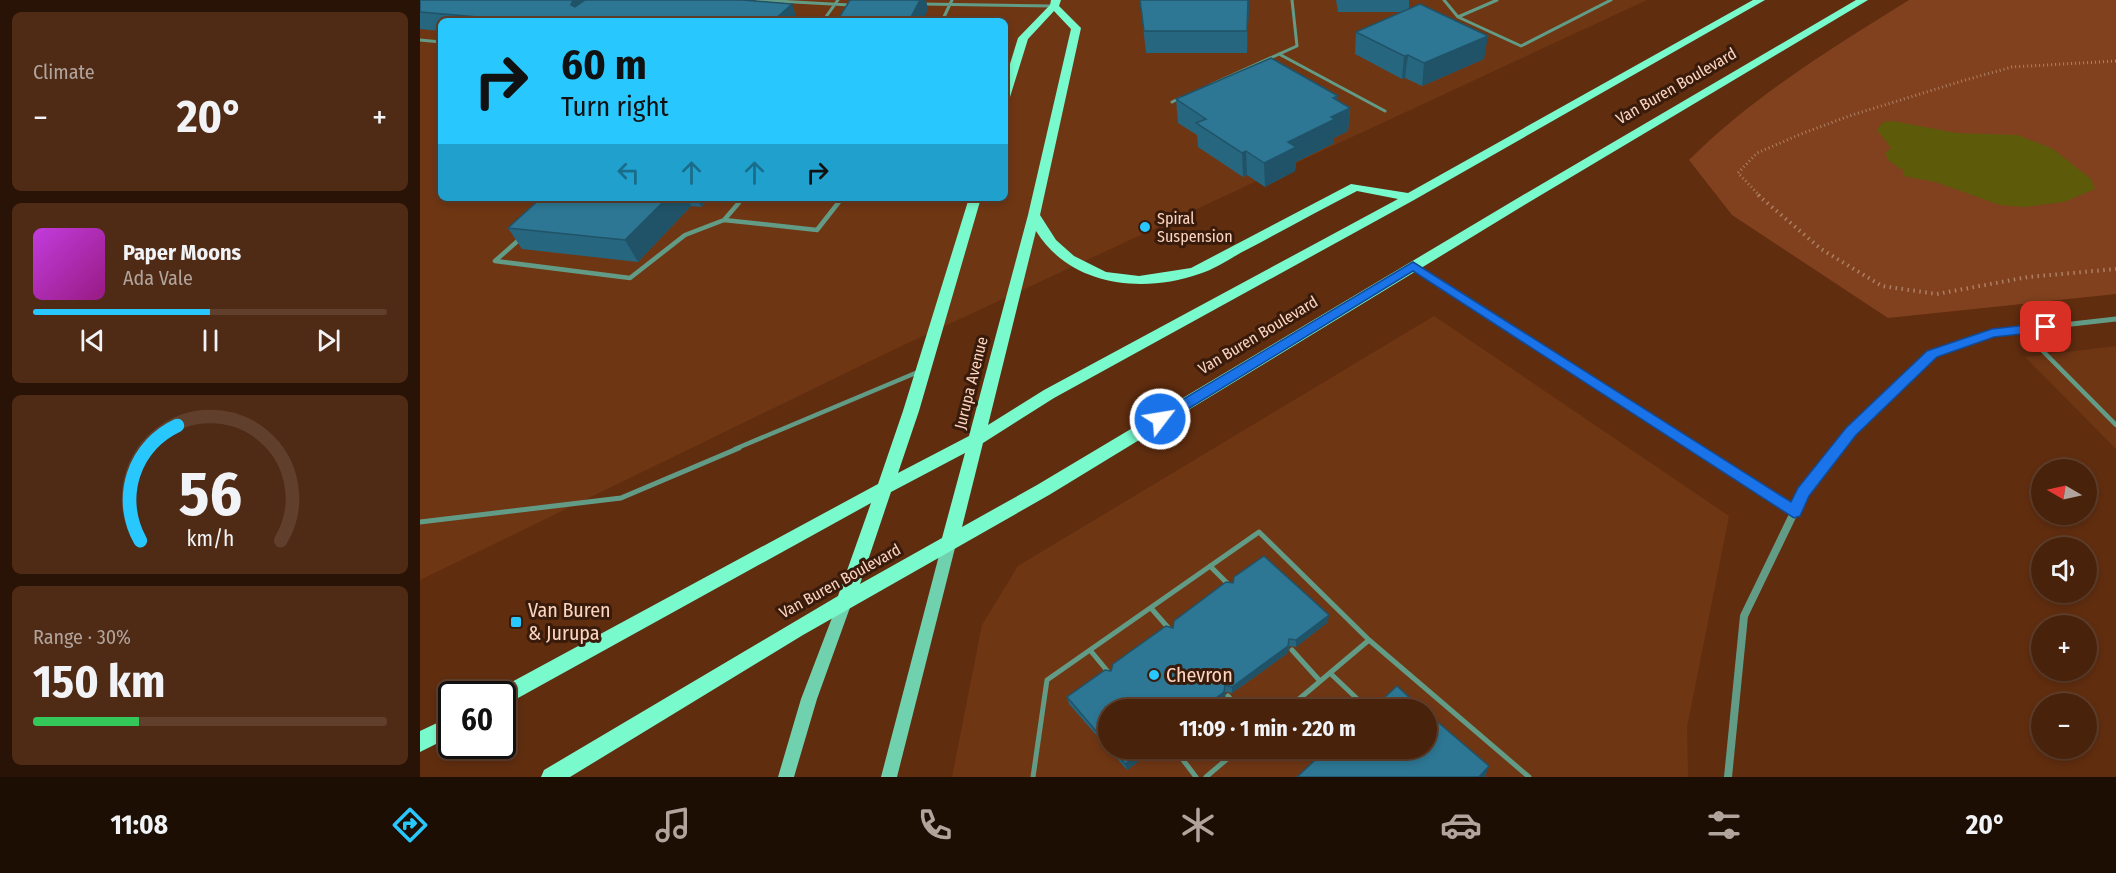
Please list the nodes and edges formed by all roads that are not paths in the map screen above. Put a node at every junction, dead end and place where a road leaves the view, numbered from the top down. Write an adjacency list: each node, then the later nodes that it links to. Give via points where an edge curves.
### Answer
1 (757, 0): 12 (lane)
2 (838, 0): 12 (lane)
3 (1292, 0): 19 (lane, via 1297,46)
4 (1444, 0): 14 (lane)
5 (1497, 0): 14 (lane)
6 (1611, 0): 14 (lane, via 1521,46)
7 (1760, 0): 25 (main road, Van Buren Boulevard)
8 (1863, 0): 32 (main road, Van Buren Boulevard)
9 (951, 2): 10 (lane); 11 (lane); 16 (lane)
10 (1055, 3): 20 (main road, via 1023,38); 29 (main road, Jurupa Avenue, via 1076,28)
11 (916, 4)
12 (835, 5): 13 (lane); 15 (lane)
13 (858, 5)
14 (1458, 17)
15 (825, 18)
16 (943, 18)
17 (420, 40): 18 (lane)
18 (438, 42)
19 (1279, 54): 21 (lane); 24 (lane)
20 (1008, 87)
21 (1204, 87)
22 (1183, 97): 23 (lane)
23 (1172, 102)
24 (1385, 111)
25 (1410, 198): 29 (main road, via 1355,187 1196,271 1142,281 1091,273 1070,261 1052,244); 37 (main road, Van Buren Boulevard, via 1059,389)
26 (740, 201): 30 (lane)
27 (840, 201): 30 (lane, via 817,230)
28 (974, 201): 35 (main road)
29 (1034, 216): 37 (main road, Jurupa Avenue)
30 (724, 220): 31 (lane, via 685,235 630,278 495,261)
31 (530, 230)
32 (1413, 266): 39 (lane); 41 (main road, Van Buren Boulevard)
33 (2116, 319): 34 (street)
34 (2022, 330): 36 (lane); 39 (street, via 1992,333 1932,354 1851,431 1804,492)
35 (923, 369): 38 (main road); 40 (lane, via 621,498)
36 (2116, 425)
37 (976, 439): 38 (main road, Van Buren Boulevard); 41 (main road, Jurupa Avenue)
38 (884, 488): 44 (main road); 53 (main road, Van Buren Boulevard)
39 (1794, 512): 69 (street, via 1744,616)
40 (420, 522)
41 (949, 544): 44 (main road, Van Buren Boulevard); 64 (main road, Jurupa Avenue)
42 (1210, 566): 43 (lane); 45 (lane); 47 (lane, via 1259,532)
43 (1230, 586)
44 (845, 602): 62 (main road, Van Buren Boulevard); 63 (main road, via 809,699)
45 (1151, 608): 46 (lane); 48 (lane)
46 (1171, 631)
47 (1369, 640): 50 (lane); 68 (lane)
48 (1090, 650): 51 (lane); 65 (lane, via 1047,680)
49 (1292, 650): 52 (lane)
50 (1330, 673): 52 (lane); 57 (lane)
51 (1110, 674)
52 (1320, 681): 56 (lane)
53 (516, 689)
54 (1228, 696): 55 (lane)
55 (1231, 699)
56 (1299, 699)
57 (1357, 699)
58 (438, 732): 59 (main road)
59 (420, 742)
60 (1182, 759): 66 (lane)
61 (1227, 759): 67 (lane)
62 (551, 777)
63 (786, 777)
64 (890, 777)
65 (1034, 777)
66 (1196, 777)
67 (1206, 777)
68 (1529, 777)
69 (1728, 777)

